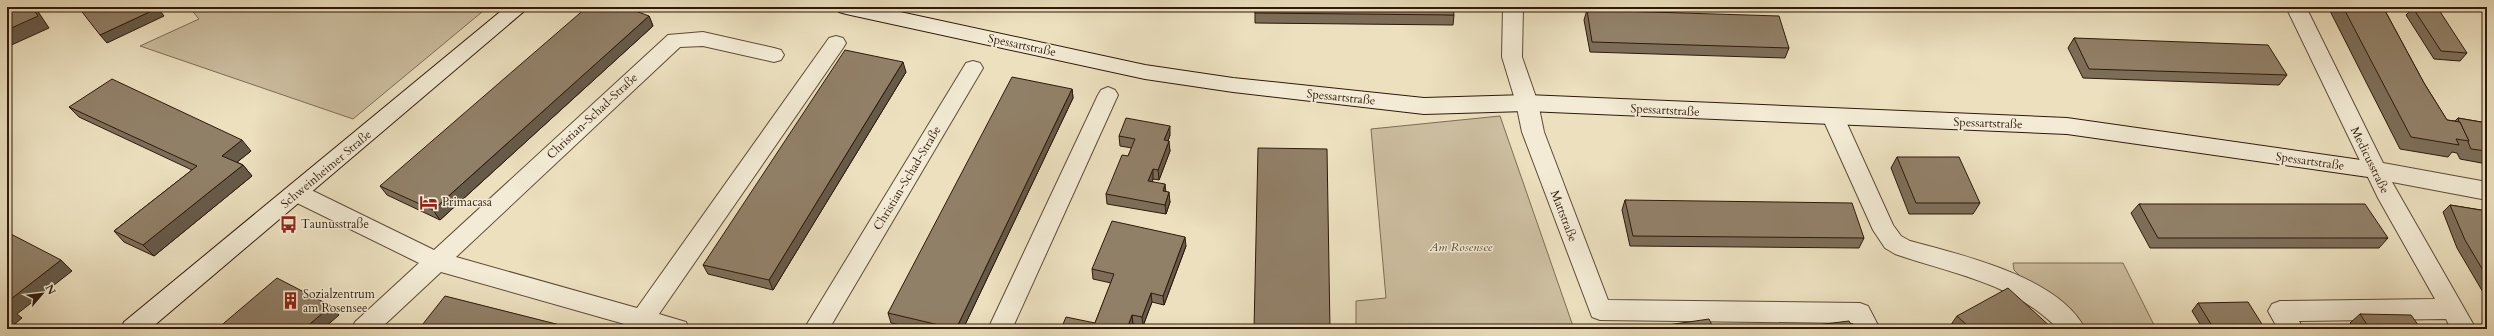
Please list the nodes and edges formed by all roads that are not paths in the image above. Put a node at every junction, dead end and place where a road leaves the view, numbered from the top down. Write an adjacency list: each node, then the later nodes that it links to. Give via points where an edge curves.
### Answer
1 (519, 7): 13 (street, Schweinheimer Straße)
2 (846, 7): 9 (street, Spessartstraße, via 1144,72 1233,85 1424,106)
3 (1513, 7): 9 (street, Mattstraße, via 1512,57)
4 (2296, 7): 11 (street, Medicusstraße)
5 (836, 43): 16 (street)
6 (774, 55): 14 (street, Christian-Schad-Straße, via 703,39 675,40)
7 (973, 68): 21 (street, Christian-Schad-Straße)
8 (1108, 95): 22 (street)
9 (1526, 103): 10 (street, Spessartstraße); 17 (street, Mattstraße, via 1533,132 1600,310)
10 (1833, 117): 11 (street, Spessartstraße, via 2067,126); 24 (street, via 1884,230 1893,242 1903,248 1986,271 2014,283 2063,317)
11 (2375, 170): 12 (street, Spessartstraße); 15 (street, Medicusstraße)
12 (2487, 191)
13 (297, 193): 14 (street); 18 (street, Schweinheimer Straße)
14 (436, 261): 16 (street); 19 (street, Christian-Schad-Straße)
15 (2452, 309): 25 (street, via 2280,311); 26 (street, Medicusstraße)
16 (642, 319): 20 (street)
17 (1720, 321): 23 (street, Mattstraße, via 1860,313)
18 (133, 329)
19 (364, 329)
20 (677, 329)
21 (816, 329)
22 (1000, 329)
23 (1868, 329)
24 (2072, 329)
25 (2291, 329)
26 (2464, 329)

